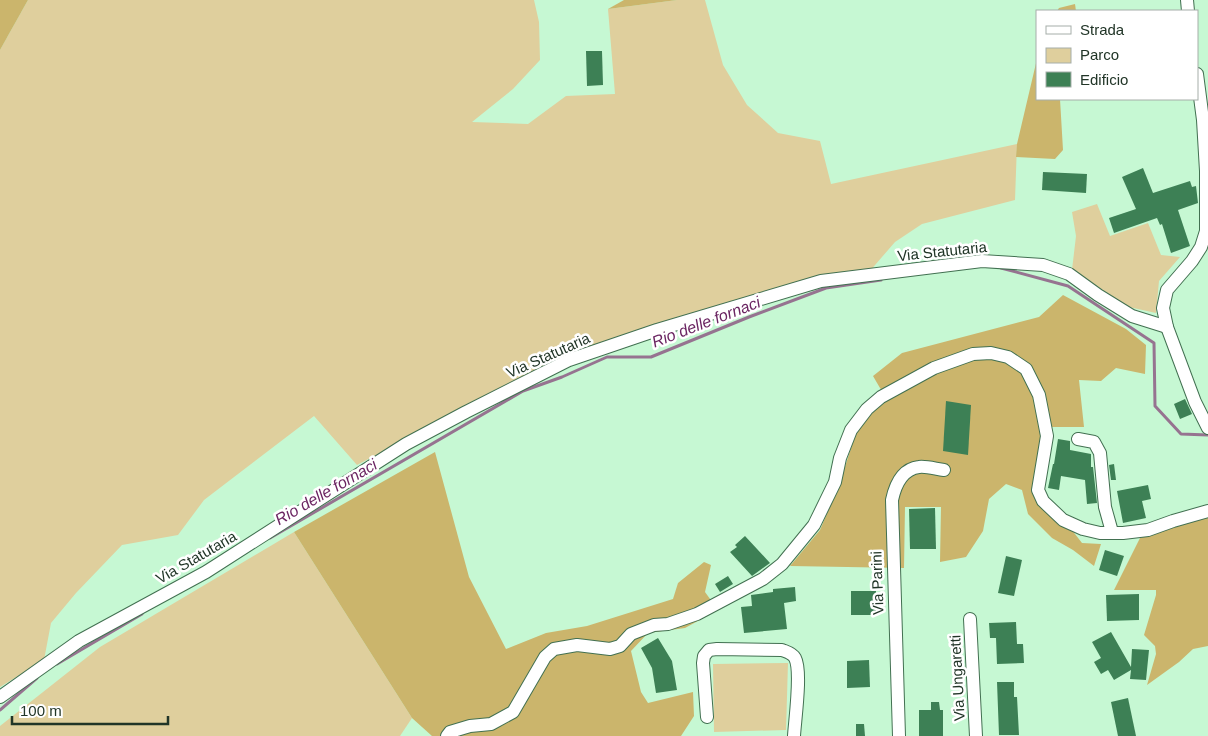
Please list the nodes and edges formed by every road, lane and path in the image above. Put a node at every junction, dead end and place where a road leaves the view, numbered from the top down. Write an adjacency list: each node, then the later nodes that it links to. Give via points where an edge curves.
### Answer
1 (1198, 82): 2 (street)
2 (1207, 171): 3 (street, via 1206,231 1192,261 1167,290 1163,308)
3 (1167, 327): 4 (street); 10 (street, Via Statutaria, via 1132,316 1069,274 1043,265 982,261 821,281 657,330 569,360 406,444 206,572 79,641)
4 (1207, 426)
5 (1078, 440): 8 (street, via 1094,442 1100,453 1105,507)
6 (944, 470): 14 (street, Via Parini, via 919,467 910,470 897,483 892,500)
7 (1208, 511): 8 (street, via 1148,530)
8 (1112, 532): 12 (street, via 1083,529 1063,520 1043,501 1038,490 1047,436 1039,395 1026,369 1008,357 991,353 973,354 934,368 881,397 867,409 851,430 835,482 814,525 782,564 763,579 697,614 631,634 620,646 610,649 576,645 554,649 545,657 513,712 491,724 470,726)
9 (970, 619): 15 (street, Via Ungaretti)
10 (0, 698)
11 (707, 717): 13 (street, via 703,663 709,650 782,650 789,652 797,664)
12 (447, 736)
13 (794, 736)
14 (898, 736)
15 (976, 736)

